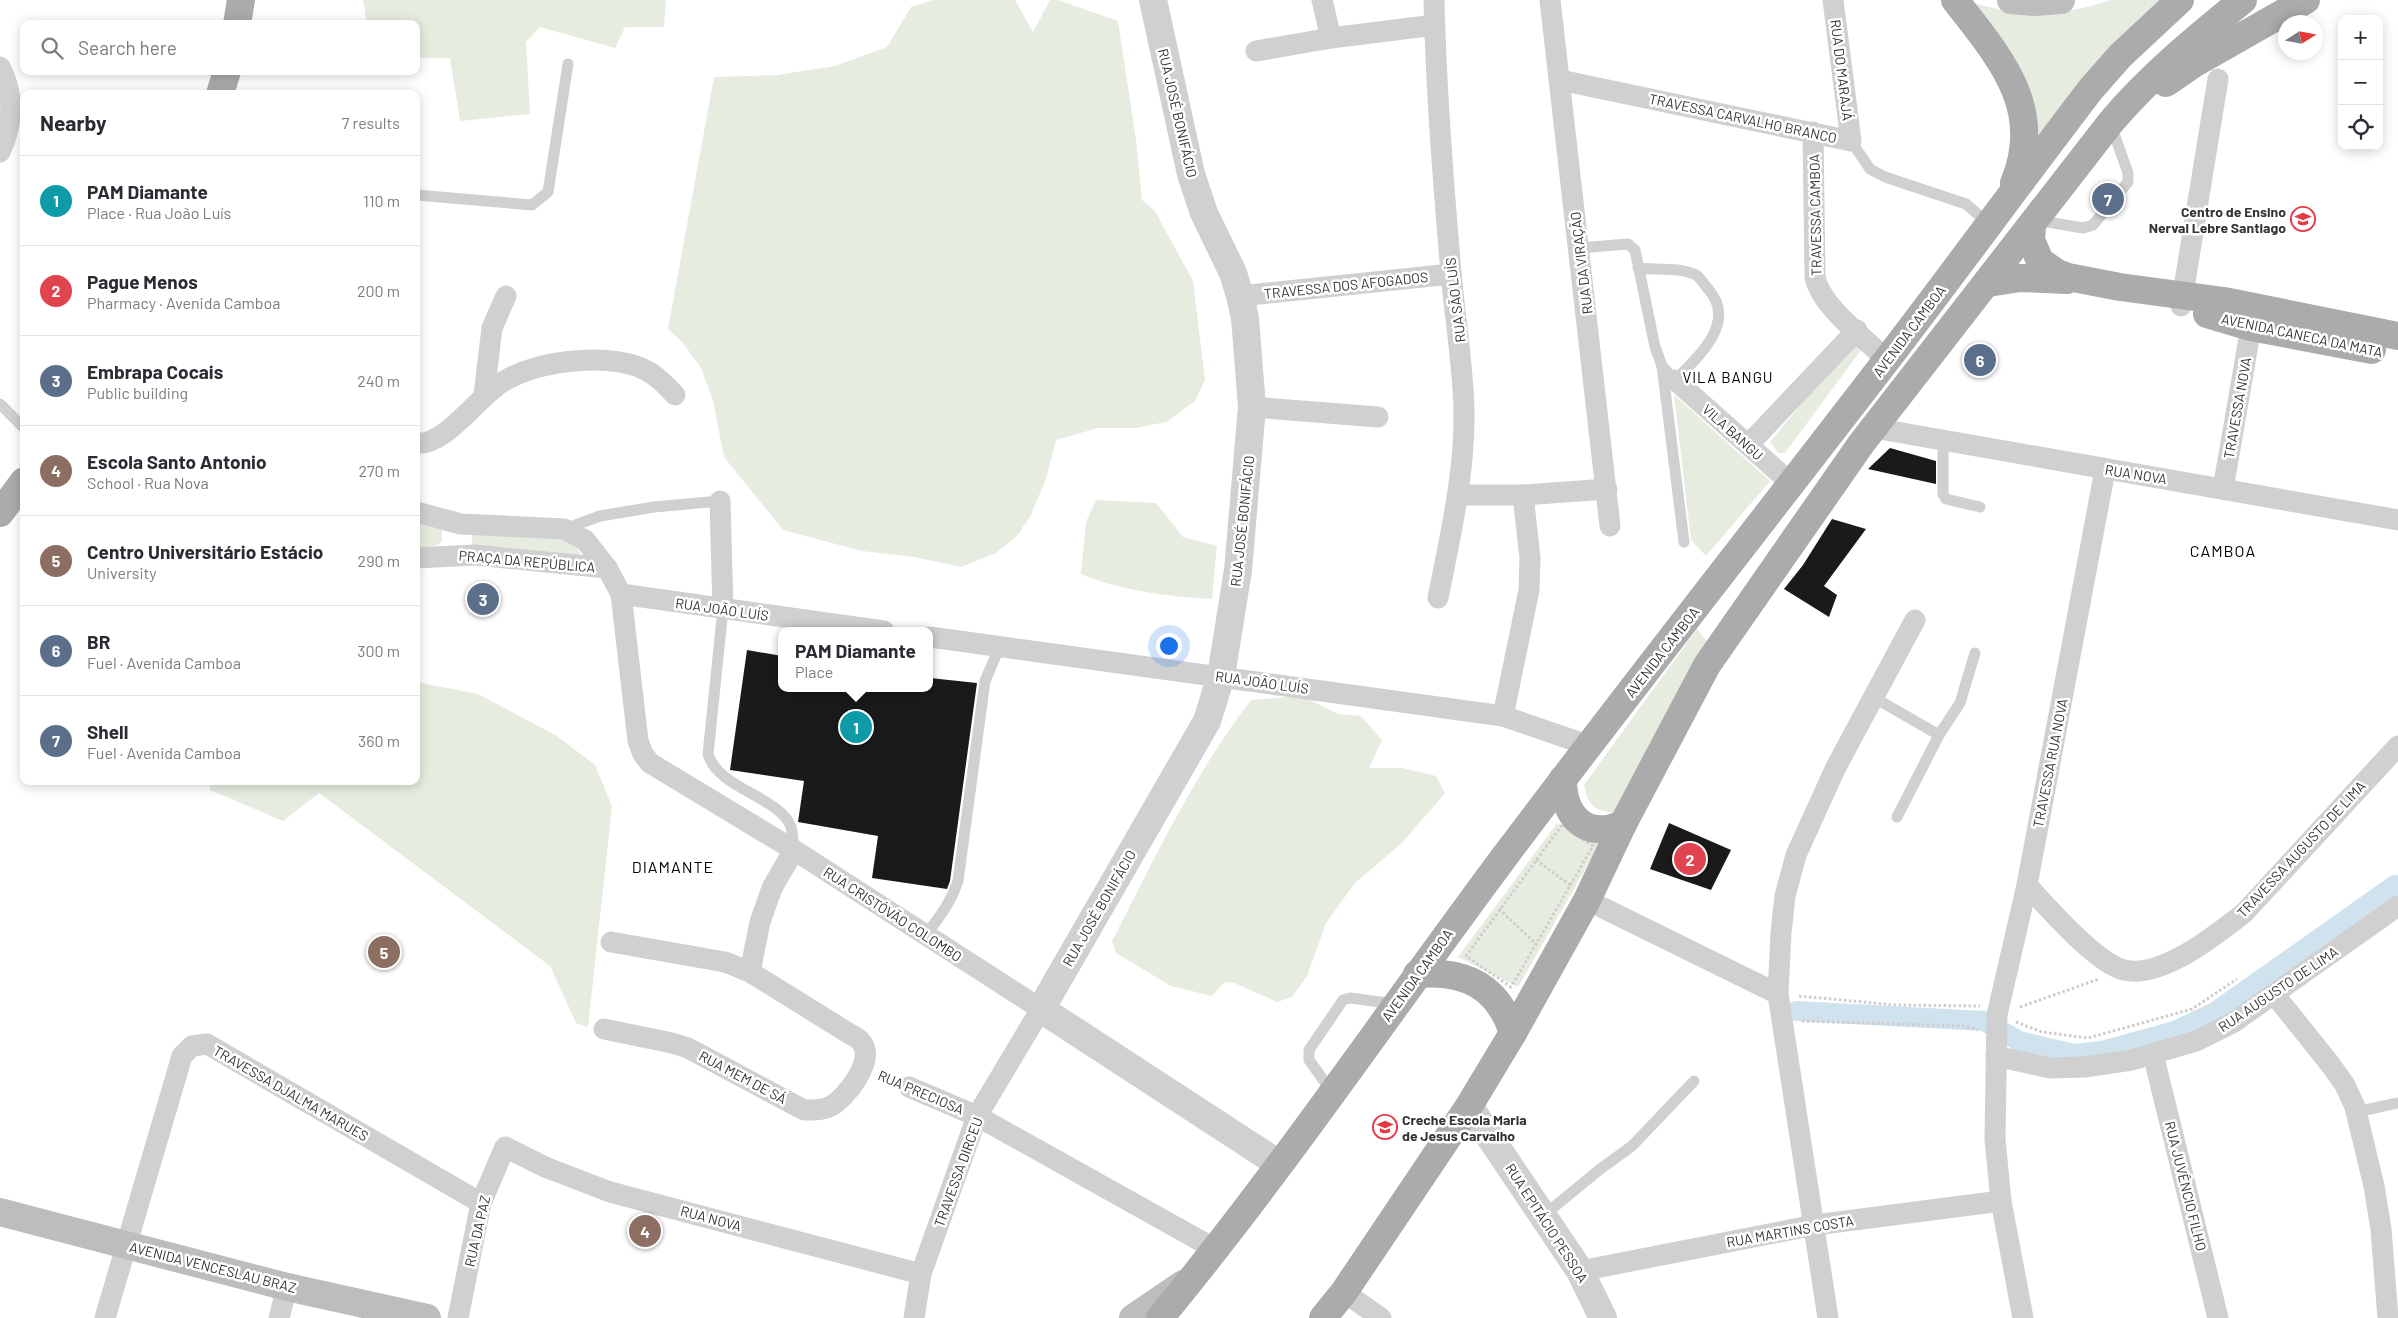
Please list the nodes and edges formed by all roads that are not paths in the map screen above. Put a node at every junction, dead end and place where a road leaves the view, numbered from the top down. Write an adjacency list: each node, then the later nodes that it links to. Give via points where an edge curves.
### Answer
1 (241, 0): 13 (main road)
2 (1153, 0): 37 (street, RUA JOSÉ BONIFÁCIO, via 1191,174)
3 (1322, 0): 15 (street)
4 (1434, 0): 14 (street, RUA SÃO LUÍS)
5 (1550, 0): 21 (street, RUA DA VIRAÇÃO)
6 (1833, 0): 25 (street, RUA DO MARAJÁ)
7 (1956, 0): 28 (main road, via 2005,66 2017,94 2023,122 2022,153)
8 (2011, 0): 9 (main road)
9 (2061, 0)
10 (2180, 0): 28 (main road, AVENIDA CAMBOA, via 2097,82)
11 (2243, 0): 23 (main road, via 2149,80)
12 (2306, 0): 23 (main road, via 2195,63)
13 (238, 20)
14 (1435, 25): 15 (street); 33 (street, RUA SÃO LUÍS, via 1437,108)
15 (1331, 38): 16 (street)
16 (1256, 51)
17 (568, 64): 27 (lane, via 548,192 532,205)
18 (0, 67): 26 (street, via 9,92 11,112)
19 (225, 75): 22 (main road)
20 (2218, 79): 38 (street)
21 (1560, 80): 24 (street, TRAVESSA CARVALHO BRANCO); 31 (street, RUA DA VIRAÇÃO)
22 (221, 90)
23 (2113, 120): 29 (main road); 29 (lane, via 2128,182 2093,225 2083,228)
24 (1813, 132): 25 (street, TRAVESSA CARVALHO BRANCO); 40 (street, TRAVESSA CAMBOA, via 1818,288 1833,308)
25 (1851, 141): 30 (lane, TRAVESSA CARVALHO BRANCO, via 1870,169 1966,204)
26 (0, 152)
27 (420, 195)
28 (2007, 198): 30 (main road, AVENIDA CAMBOA)
29 (2034, 223): 34 (main road, AVENIDA CANECA DA MATA, via 2032,240 2040,261 2057,273); 35 (main road)
30 (1989, 224): 43 (main road, AVENIDA CAMBOA)
31 (1579, 248): 32 (lane, via 1628,244 1635,250); 58 (street, RUA DA VIRAÇÃO)
32 (1638, 268): 44 (lane, via 1655,346); 44 (lane, via 1681,271 1696,276 1715,298 1720,316 1705,350)
33 (1451, 274): 37 (street, TRAVESSA DOS AFOGADOS); 60 (street, RUA SÃO LUÍS, via 1462,361 1464,413)
34 (2086, 281): 35 (main road, AVENIDA CANECA DA MATA, via 2020,278); 38 (main road, AVENIDA CANECA DA MATA)
35 (1988, 283): 51 (main road)
36 (506, 296): 45 (street, via 492,328)
37 (1240, 296): 48 (street, RUA JOSÉ BONIFÁCIO, via 1245,318)
38 (2182, 301): 39 (main road, AVENIDA CANECA DA MATA); 41 (main road, AVENIDA CANECA DA MATA, via 2224,301)
39 (2251, 327): 42 (main road, AVENIDA CANECA DA MATA); 59 (street, TRAVESSA NOVA)
40 (1857, 330): 43 (street, TRAVESSA CAMBOA); 54 (street)
41 (2398, 336)
42 (2398, 355)
43 (1887, 360): 56 (main road, AVENIDA CAMBOA)
44 (1668, 373): 54 (street, VILA BANGU); 70 (lane)
45 (484, 395): 46 (street, via 520,374 581,361 638,367 661,379); 53 (street, via 432,441)
46 (675, 395)
47 (0, 404): 50 (lane)
48 (1252, 407): 49 (street); 82 (street, RUA JOSÉ BONIFÁCIO, via 1238,570)
49 (1378, 417)
50 (20, 424)
51 (1874, 428): 52 (street, RUA NOVA); 90 (main road, via 1706,665)
52 (1943, 440): 55 (street, RUA NOVA); 63 (lane, via 1943,494 1946,499)
53 (420, 442)
54 (1748, 445): 56 (street, VILA BANGU)
55 (2106, 470): 59 (street, RUA NOVA); 92 (street, TRAVESSA RUA NOVA)
56 (1792, 484): 86 (main road, AVENIDA CAMBOA)
57 (20, 486): 64 (main road)
58 (1607, 489): 61 (street); 68 (street, RUA DA VIRAÇÃO)
59 (2223, 489): 66 (street, RUA NOVA)
60 (1458, 495): 61 (street); 75 (street, RUA SÃO LUÍS)
61 (1522, 495): 84 (street, via 1530,558 1529,590)
62 (720, 501): 69 (lane, via 600,516); 76 (street)
63 (1980, 507)
64 (0, 513)
65 (420, 513): 67 (street, PRAÇA DA REPÚBLICA)
66 (2398, 520)
67 (462, 524): 69 (street, PRAÇA DA REPÚBLICA); 71 (street)
68 (1610, 526)
69 (564, 529): 73 (street, PRAÇA DA REPÚBLICA, via 585,540)
70 (1684, 542)
71 (456, 554): 72 (street, PRAÇA DA REPÚBLICA); 73 (street, PRAÇA DA REPÚBLICA)
72 (420, 558)
73 (607, 568): 74 (street, PRAÇA DA REPÚBLICA)
74 (621, 594): 76 (street, RUA JOÃO LUÍS); 91 (street, RUA CRISTÓVÃO COLOMBO, via 638,740 643,754 659,770)
75 (1438, 598)
76 (723, 609): 78 (street, RUA JOÃO LUÍS); 91 (lane, via 708,754 710,763 784,815 790,826)
77 (1915, 620): 83 (street)
78 (855, 627)
79 (933, 637): 80 (street, RUA JOÃO LUÍS)
80 (1000, 646): 82 (street, RUA JOÃO LUÍS); 95 (lane, via 984,680 958,881 946,909)
81 (1975, 653): 85 (lane, via 1960,703)
82 (1221, 676): 84 (street, RUA JOÃO LUÍS); 102 (street, RUA JOSÉ BONIFÁCIO, via 1196,744 1161,798)
83 (1873, 697): 85 (lane); 99 (street, via 1836,767 1796,855 1785,896)
84 (1503, 716): 86 (street, RUA JOÃO LUÍS)
85 (1939, 735): 89 (lane)
86 (1590, 746): 88 (main road, AVENIDA CAMBOA)
87 (2398, 746): 92 (street, TRAVESSA AUGUSTO DE LIMA, via 2244,913 2221,932 2166,963 2142,971 2122,970 2100,957)
88 (1563, 779): 90 (main road, via 1563,795 1577,821 1600,829); 98 (main road, AVENIDA CAMBOA)
89 (1896, 817)
90 (1623, 824): 93 (main road)
91 (794, 850): 95 (street, RUA CRISTÓVÃO COLOMBO); 97 (street, via 772,888 760,922)
92 (2027, 885): 106 (street, TRAVESSA RUA NOVA, via 1996,1019)
93 (1579, 892): 99 (street); 104 (main road)
94 (2398, 906): 100 (street, RUA AUGUSTO DE LIMA)
95 (926, 935): 102 (street, RUA CRISTÓVÃO COLOMBO)
96 (611, 942): 97 (street, RUA PRECIOSA, via 708,958)
97 (750, 972): 107 (street, RUA PRECIOSA, via 862,1044 866,1054)
98 (1417, 974): 101 (main road, AVENIDA CAMBOA); 104 (main road, via 1445,973 1476,983 1501,1006)
99 (1778, 994): 121 (street)
100 (2274, 994): 105 (street, RUA AUGUSTO DE LIMA, via 2234,1022 2196,1041); 113 (street, via 2345,1085)
101 (1395, 1004): 110 (main road, AVENIDA CAMBOA); 110 (lane, via 1350,998 1343,1000 1310,1050 1309,1060)
102 (1041, 1009): 114 (street, TRAVESSA DIRCEU); 116 (street, RUA CRISTÓVÃO COLOMBO)
103 (604, 1029): 107 (street, RUA MEM DE SÁ, via 688,1048 804,1110 831,1107 842,1098)
104 (1513, 1033): 112 (main road)
105 (2153, 1054): 106 (street, RUA AUGUSTO DE LIMA, via 2084,1067 2050,1068); 142 (street, RUA JUVÊNCIO FILHO)
106 (1996, 1056): 117 (street, via 1994,1139)
107 (864, 1068)
108 (1694, 1082): 120 (lane, via 1632,1146)
109 (909, 1087): 114 (street, RUA PRECIOSA)
110 (1332, 1092): 116 (main road, AVENIDA CAMBOA)
111 (2398, 1103): 113 (lane)
112 (1469, 1106): 120 (street, RUA EPITÁCIO PESSOA); 128 (main road)
113 (2356, 1112): 143 (street, via 2381,1229)
114 (977, 1116): 123 (street, RUA PRECIOSA); 126 (street, TRAVESSA DIRCEU)
115 (505, 1147): 118 (street, RUA DA PAZ); 126 (street, RUA NOVA, via 545,1167 610,1192)
116 (1279, 1164): 123 (main road, AVENIDA CAMBOA)
117 (2001, 1201): 121 (street, RUA MARTINS COSTA); 141 (street)
118 (481, 1203): 124 (street, TRAVESSA DJALMA MARUES, via 207,1044 192,1046 182,1056); 133 (street, RUA DA PAZ)
119 (0, 1212): 124 (main road, AVENIDA VENCESLAU BRAZ)
120 (1543, 1216): 125 (street, RUA EPITÁCIO PESSOA)
121 (1815, 1225): 125 (street, RUA MARTINS COSTA); 140 (street)
122 (0, 1227): 124 (main road, AVENIDA VENCESLAU BRAZ)
123 (1215, 1249): 127 (main road, AVENIDA CAMBOA)
124 (123, 1252): 129 (main road, AVENIDA VENCESLAU BRAZ); 130 (street, TRAVESSA DJALMA MARUES)
125 (1580, 1272): 139 (street, RUA EPITÁCIO PESSOA)
126 (921, 1274): 134 (street, TRAVESSA DIRCEU)
127 (1196, 1274): 135 (main road); 136 (main road, AVENIDA CAMBOA)
128 (1344, 1292): 137 (main road); 138 (street)
129 (282, 1302): 131 (main road, AVENIDA VENCESLAU BRAZ); 132 (main road, AVENIDA VENCESLAU BRAZ)
130 (105, 1318)
131 (357, 1318)
132 (427, 1318)
133 (458, 1318)
134 (914, 1318)
135 (1133, 1318)
136 (1160, 1318)
137 (1323, 1318)
138 (1381, 1318)
139 (1603, 1318)
140 (1828, 1318)
141 (2022, 1318)
142 (2218, 1318)
143 (2388, 1318)

